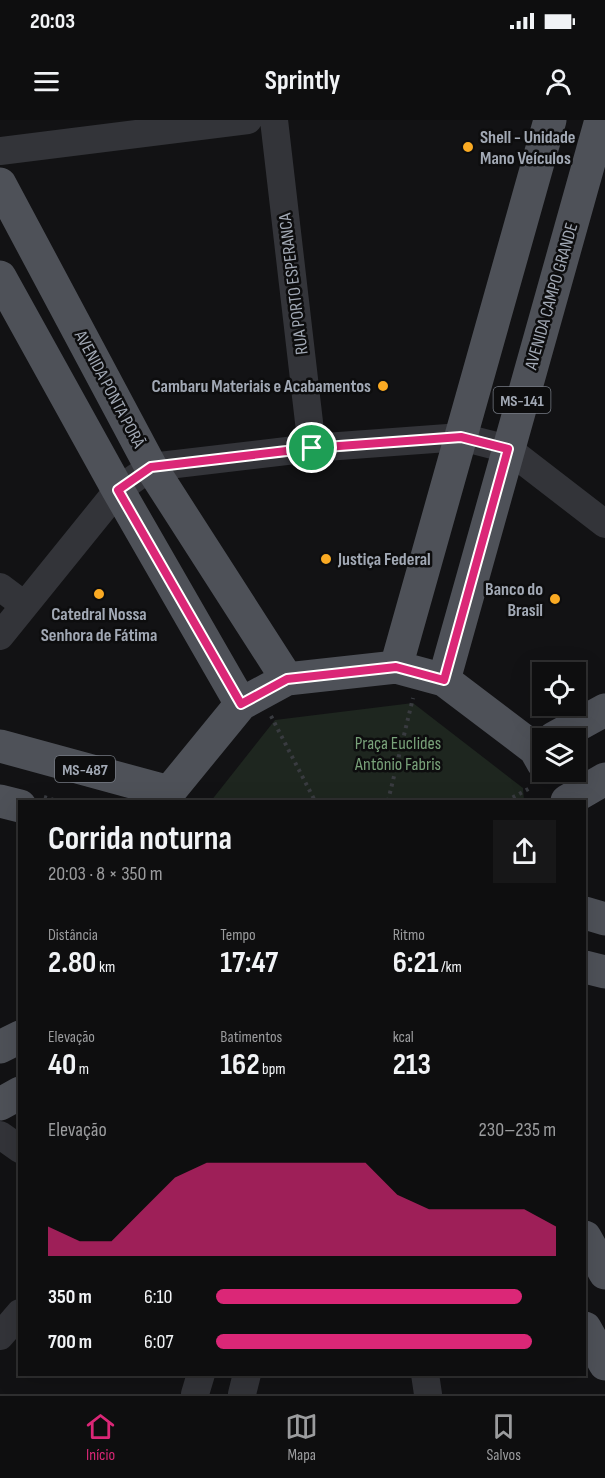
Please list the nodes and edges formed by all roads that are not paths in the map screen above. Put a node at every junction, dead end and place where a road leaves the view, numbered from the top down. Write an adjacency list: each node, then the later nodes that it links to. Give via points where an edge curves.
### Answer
1 (248, 120): 5 (street)
2 (274, 120): 9 (street, RUA PORTO ESPERANCA)
3 (550, 120): 8 (main road, MS-141)
4 (601, 120): 10 (main road, AVENIDA CAMPO GRANDE / MS-141)
5 (0, 151)
6 (0, 184): 11 (main road, AVENIDA PONTA PORÃ)
7 (0, 277): 12 (main road)
8 (461, 437): 9 (street); 10 (street); 17 (main road, MS-141)
9 (312, 448): 11 (street)
10 (508, 449): 13 (street); 17 (main road, AVENIDA CAMPO GRANDE / MS-141)
11 (151, 467): 12 (street); 18 (main road, AVENIDA PONTA PORÃ)
12 (118, 490): 15 (street); 18 (main road)
13 (605, 524)
14 (0, 587): 15 (street)
15 (24, 605): 16 (street)
16 (0, 636)
17 (420, 674): 18 (main road); 22 (main road)
18 (263, 693): 25 (main road)
19 (605, 710): 20 (main road)
20 (586, 730)
21 (0, 746): 25 (main road, MS-487)
22 (532, 754)
23 (586, 775): 24 (main road)
24 (605, 779)
25 (167, 796)
26 (0, 801): 27 (main road)
27 (18, 806)
28 (586, 913): 29 (main road)
29 (605, 919)
30 (586, 967): 31 (main road)
31 (605, 972)
32 (18, 1038): 33 (main road)
33 (0, 1047)
34 (18, 1094): 35 (main road)
35 (0, 1104)
36 (0, 1135): 37 (street)
37 (18, 1148)
38 (18, 1315): 40 (street)
39 (586, 1330): 41 (main road)
40 (0, 1336)
41 (605, 1364)
42 (200, 1376): 45 (street)
43 (246, 1376): 46 (street)
44 (425, 1376): 47 (street)
45 (195, 1394)
46 (242, 1394)
47 (428, 1394)

